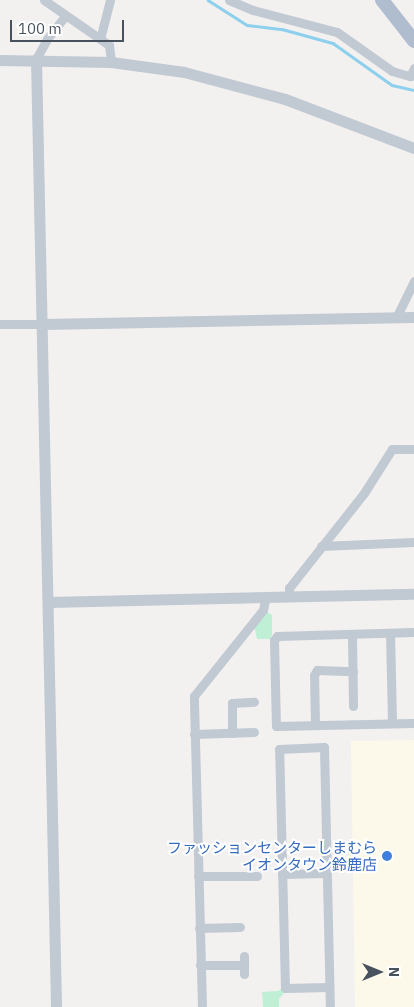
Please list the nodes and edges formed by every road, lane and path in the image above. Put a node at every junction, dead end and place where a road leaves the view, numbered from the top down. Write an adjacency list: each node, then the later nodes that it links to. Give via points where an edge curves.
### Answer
1 (44, 0): 5 (street)
2 (110, 0): 6 (street)
3 (229, 0): 11 (street, via 253,10 337,32 392,71 410,76)
4 (382, 0): 7 (main road)
5 (65, 16): 6 (street); 8 (street, via 47,38)
6 (100, 39): 10 (street, via 108,46)
7 (414, 41)
8 (36, 59): 9 (street); 10 (street); 17 (street)
9 (0, 60)
10 (111, 62): 12 (street, via 225,82 285,99)
11 (414, 68)
12 (414, 148)
13 (414, 281): 15 (street)
14 (414, 317): 15 (street)
15 (396, 318): 17 (street)
16 (0, 324): 17 (street)
17 (43, 324): 24 (street)
18 (414, 448): 20 (street, via 392,449 364,493)
19 (414, 542): 20 (street)
20 (322, 546): 23 (street, via 289,588)
21 (414, 594): 23 (street)
22 (266, 596): 23 (street); 24 (street); 36 (street, via 263,610 194,696)
23 (289, 596)
24 (48, 602): 46 (street)
25 (414, 632): 26 (street)
26 (390, 633): 27 (street); 31 (street)
27 (352, 634): 28 (street); 33 (street, via 276,636 274,640 276,726)
28 (353, 671): 30 (street); 33 (street, via 317,670 314,675)
29 (254, 702): 35 (street, via 232,704)
30 (353, 706)
31 (392, 723): 32 (street); 33 (street)
32 (414, 723)
33 (315, 726)
34 (254, 732): 35 (street)
35 (232, 733): 36 (street)
36 (194, 734): 39 (street)
37 (326, 873): 38 (street); 38 (street, via 324,748 279,749); 45 (street)
38 (282, 874): 45 (street, via 285,988)
39 (198, 876): 40 (street); 42 (street)
40 (257, 876)
41 (240, 927): 42 (street)
42 (199, 928): 43 (street)
43 (200, 965): 44 (street); 47 (street)
44 (244, 965)
45 (329, 987): 48 (street)
46 (56, 1007)
47 (202, 1007)
48 (330, 1007)

